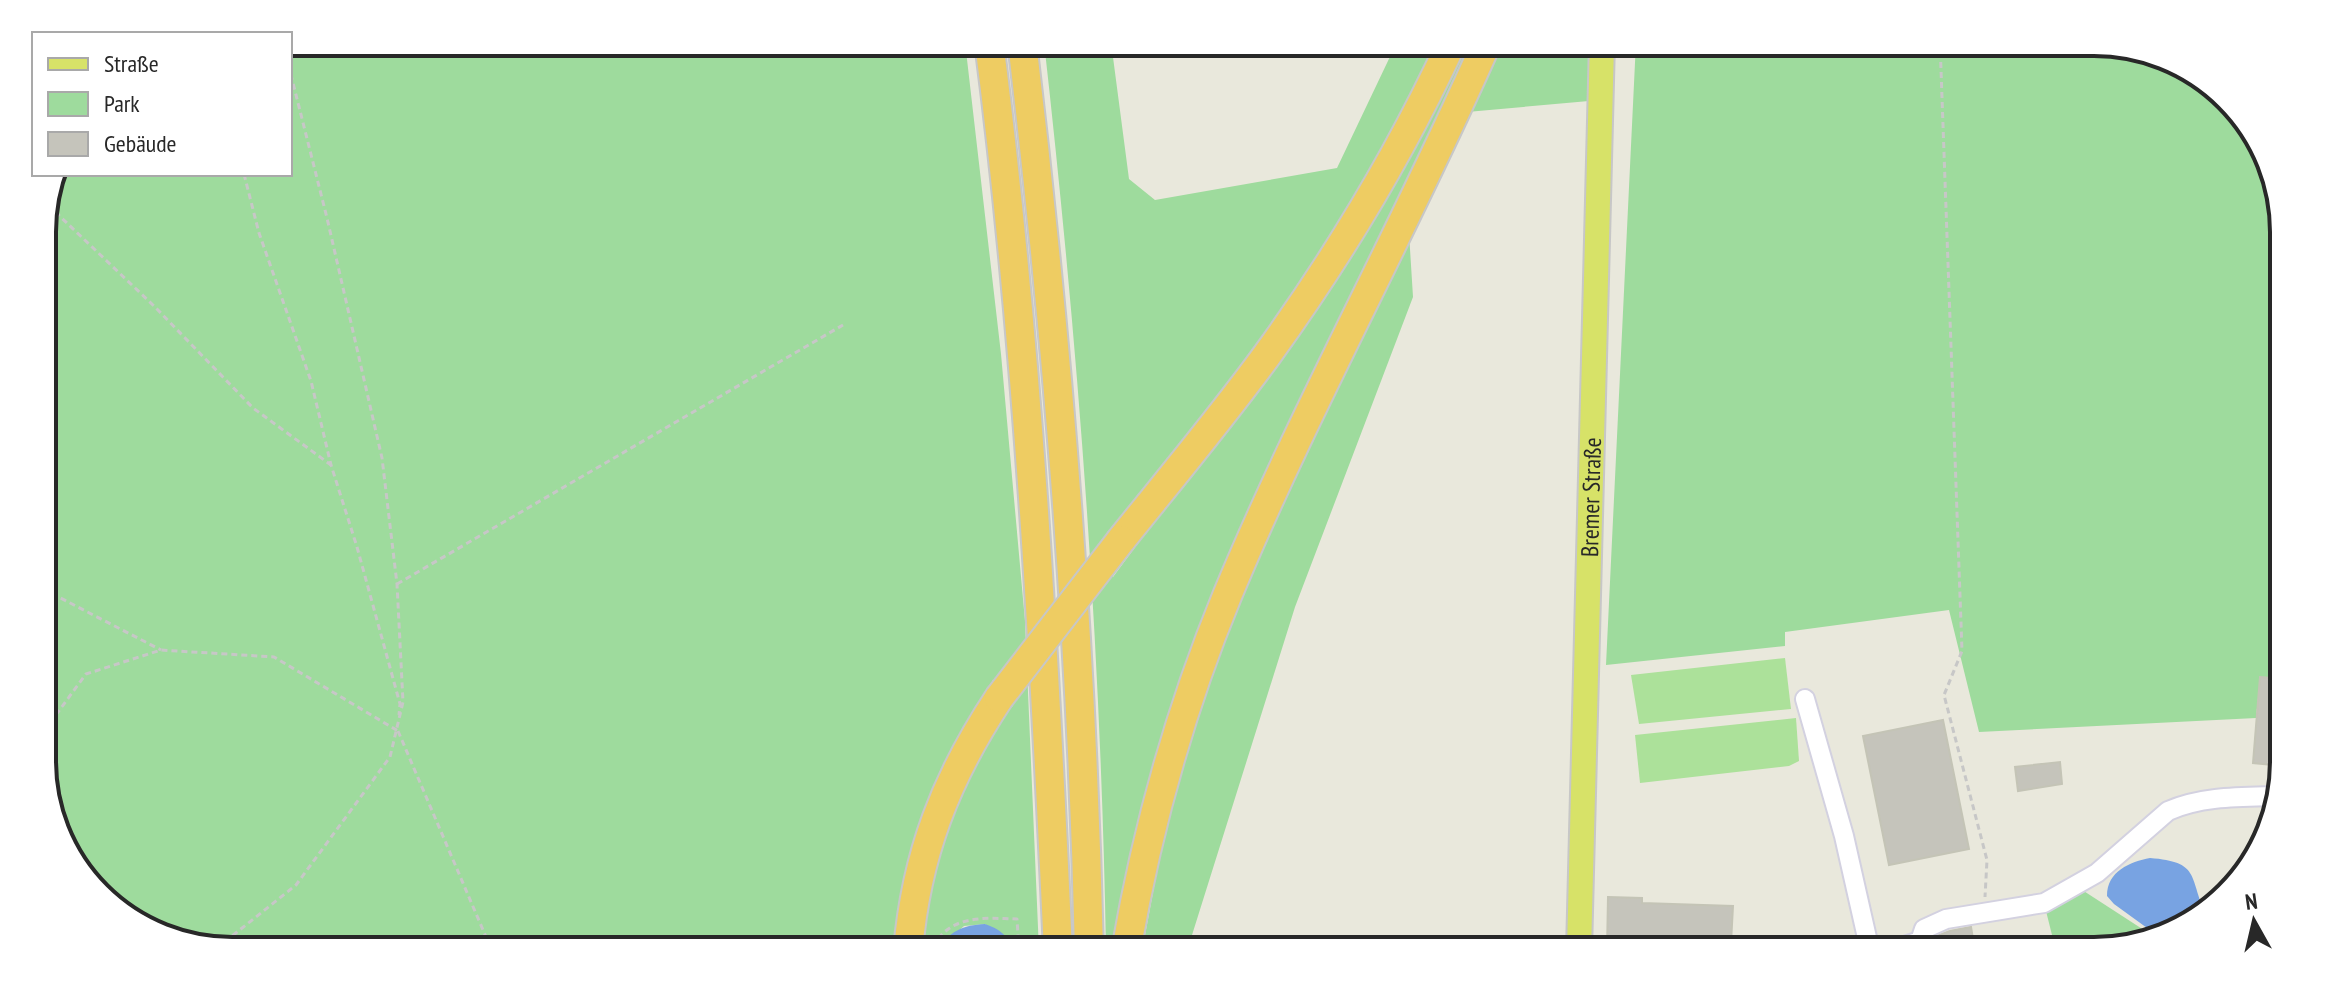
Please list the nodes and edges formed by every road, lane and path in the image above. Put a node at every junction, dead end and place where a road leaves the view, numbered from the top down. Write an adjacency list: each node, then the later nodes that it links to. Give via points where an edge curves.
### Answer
1 (991, 56): 25 (highway, via 1022,340 1038,549)
2 (1024, 56): 26 (highway, via 1056,350)
3 (1445, 56): 22 (highway, bridge, via 1330,263 1258,366 999,698 959,762 919,877)
4 (1481, 56): 27 (highway, via 1227,597 1162,783)
5 (1602, 56): 28 (main road, Bremer Straße)
6 (1941, 56): 19 (path, via 1962,651 1944,695 1987,860)
7 (292, 79): 12 (path, via 382,458)
8 (245, 176): 11 (path, via 311,381)
9 (57, 214): 11 (path, via 253,408)
10 (843, 325): 12 (path)
11 (331, 465): 17 (path, via 400,704)
12 (397, 584): 17 (path, via 403,702)
13 (56, 596): 14 (path)
14 (161, 650): 16 (path, via 86,674); 17 (path, via 274,657)
15 (1805, 699): 29 (lane)
16 (56, 715)
17 (398, 731): 20 (path, via 390,757 296,885); 21 (path)
18 (2267, 796): 19 (lane, via 2181,805 2076,886 2044,903)
19 (1984, 913): 30 (lane, via 1946,919 1924,929)
20 (231, 937)
21 (486, 937)
22 (910, 937)
23 (938, 937): 24 (path, via 950,926 978,918 1017,919)
24 (1018, 937)
25 (1057, 937)
26 (1088, 937)
27 (1129, 937)
28 (1579, 937)
29 (1867, 937)
30 (1924, 937)

